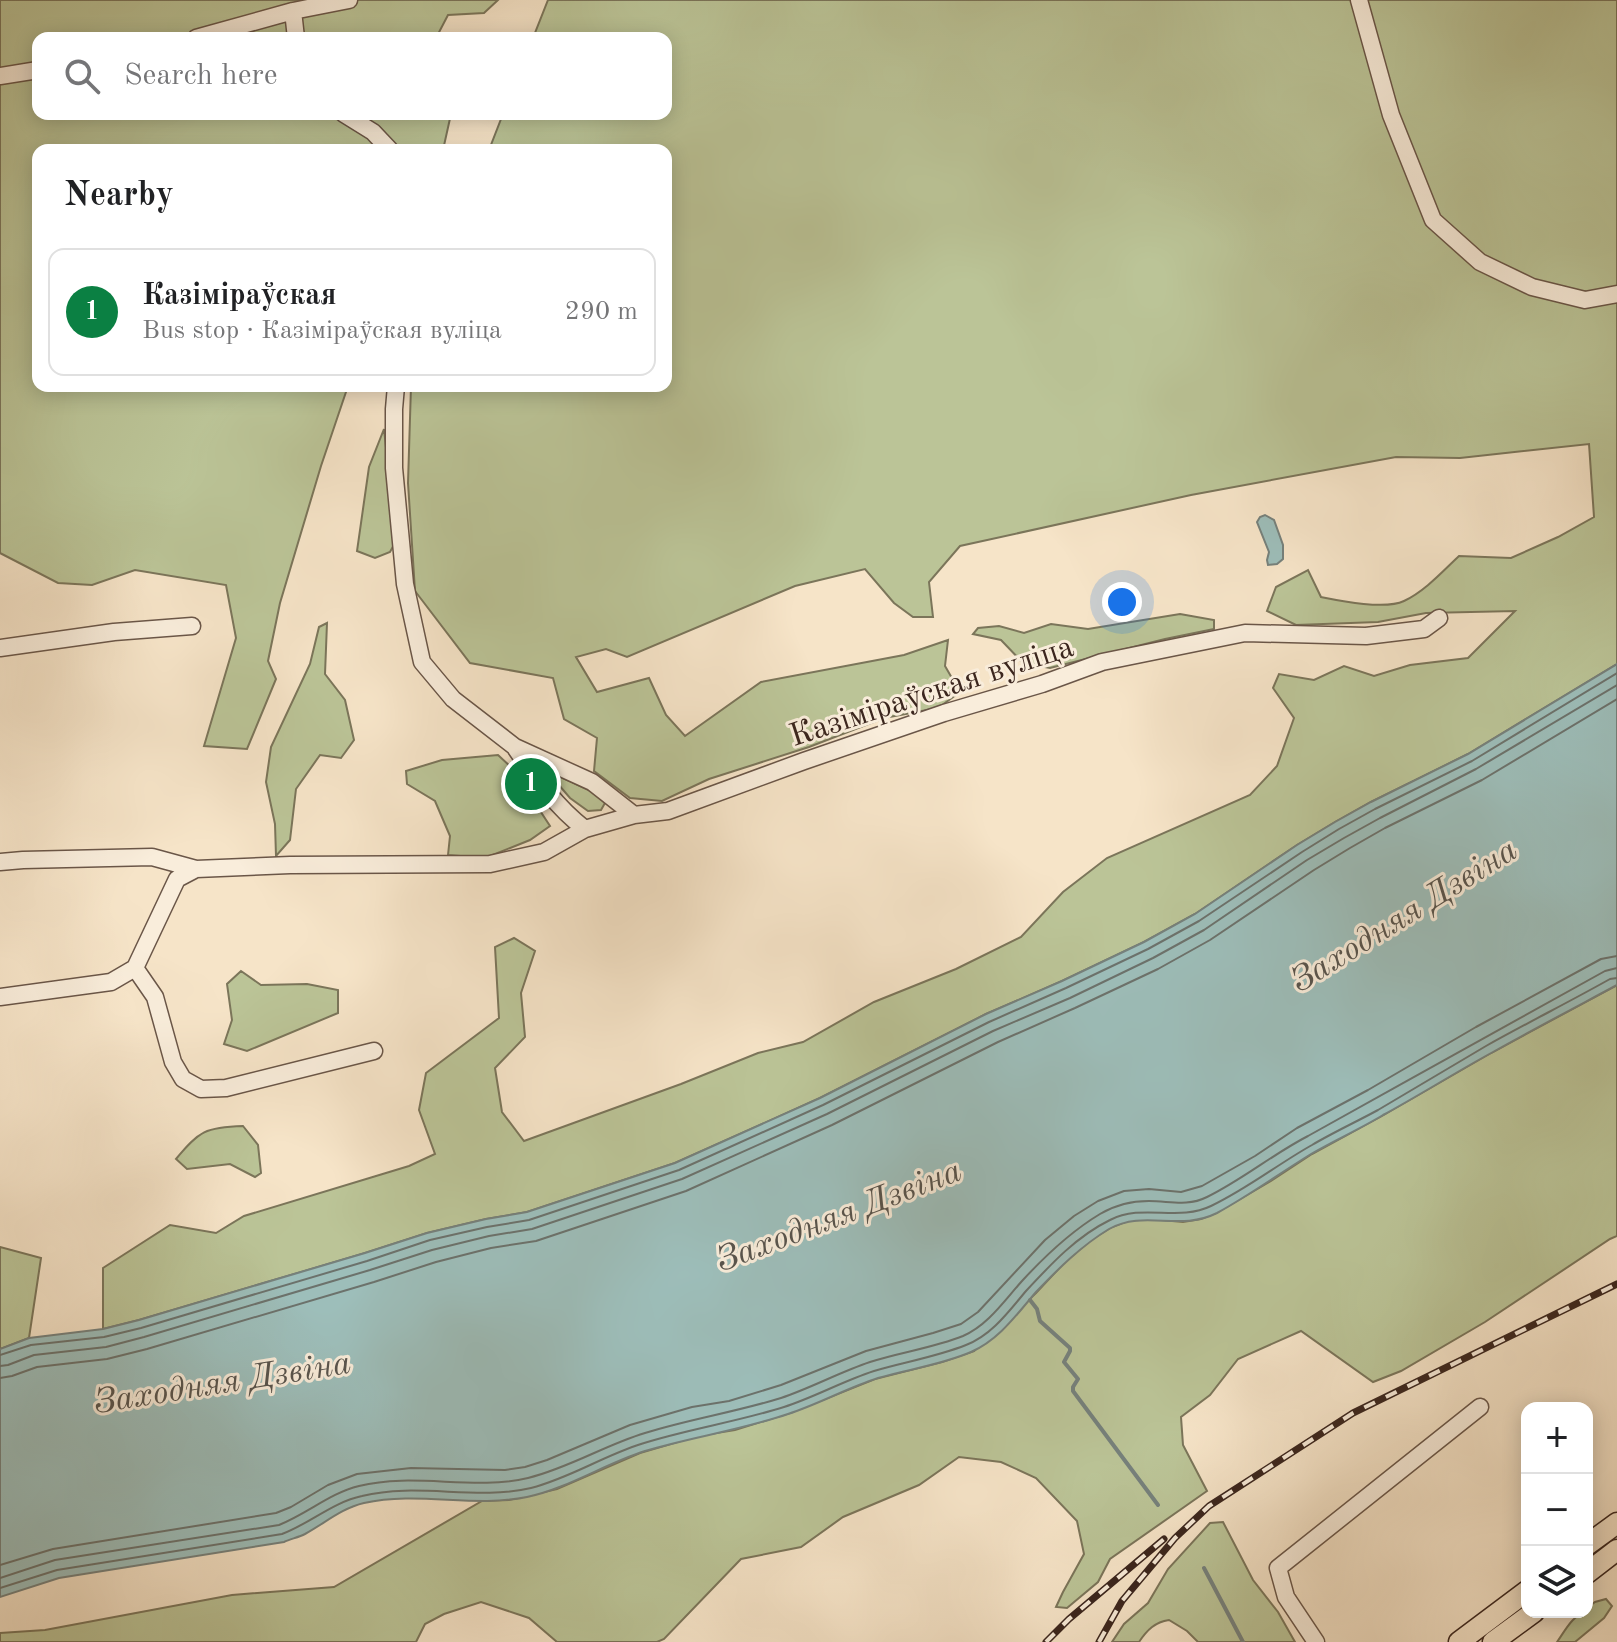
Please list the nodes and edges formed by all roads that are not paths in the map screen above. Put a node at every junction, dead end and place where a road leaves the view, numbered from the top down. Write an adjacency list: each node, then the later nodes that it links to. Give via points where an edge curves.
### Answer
1 (349, 0): 3 (street)
2 (1359, 0): 10 (street, via 1391,115 1433,220 1480,262 1532,287 1585,300)
3 (293, 11): 4 (street); 5 (street)
4 (218, 32)
5 (295, 32)
6 (32, 71): 7 (street)
7 (0, 76)
8 (354, 120): 9 (street)
9 (384, 144)
10 (1617, 294)
11 (396, 392): 15 (street, via 394,468 405,584 422,662 453,699)
12 (1439, 618): 16 (street, Казіміраўская вуліца, via 1424,629 1366,636 1245,633 1102,662 668,811)
13 (192, 626): 14 (street)
14 (0, 648)
15 (515, 747): 16 (street, via 592,782); 17 (street, via 547,792)
16 (634, 815): 17 (street, Казіміраўская вуліца)
17 (585, 829): 19 (street, Казіміраўская вуліца, via 544,852 490,864)
18 (0, 862): 19 (street, Казіміраўская вуліца, via 152,857)
19 (196, 869): 20 (street, via 177,879)
20 (135, 968): 21 (street, via 111,982); 22 (street, via 155,997 173,1062 183,1079 201,1089 226,1088)
21 (0, 997)
22 (374, 1051)
23 (1480, 1407): 30 (street, via 1278,1568 1286,1597)
24 (1617, 1523): 25 (main road)
25 (1593, 1541): 26 (street)
26 (1615, 1552): 27 (main road)
27 (1593, 1568)
28 (1521, 1596): 31 (main road)
29 (1526, 1618): 32 (main road)
30 (1316, 1642)
31 (1459, 1642)
32 (1493, 1642)

